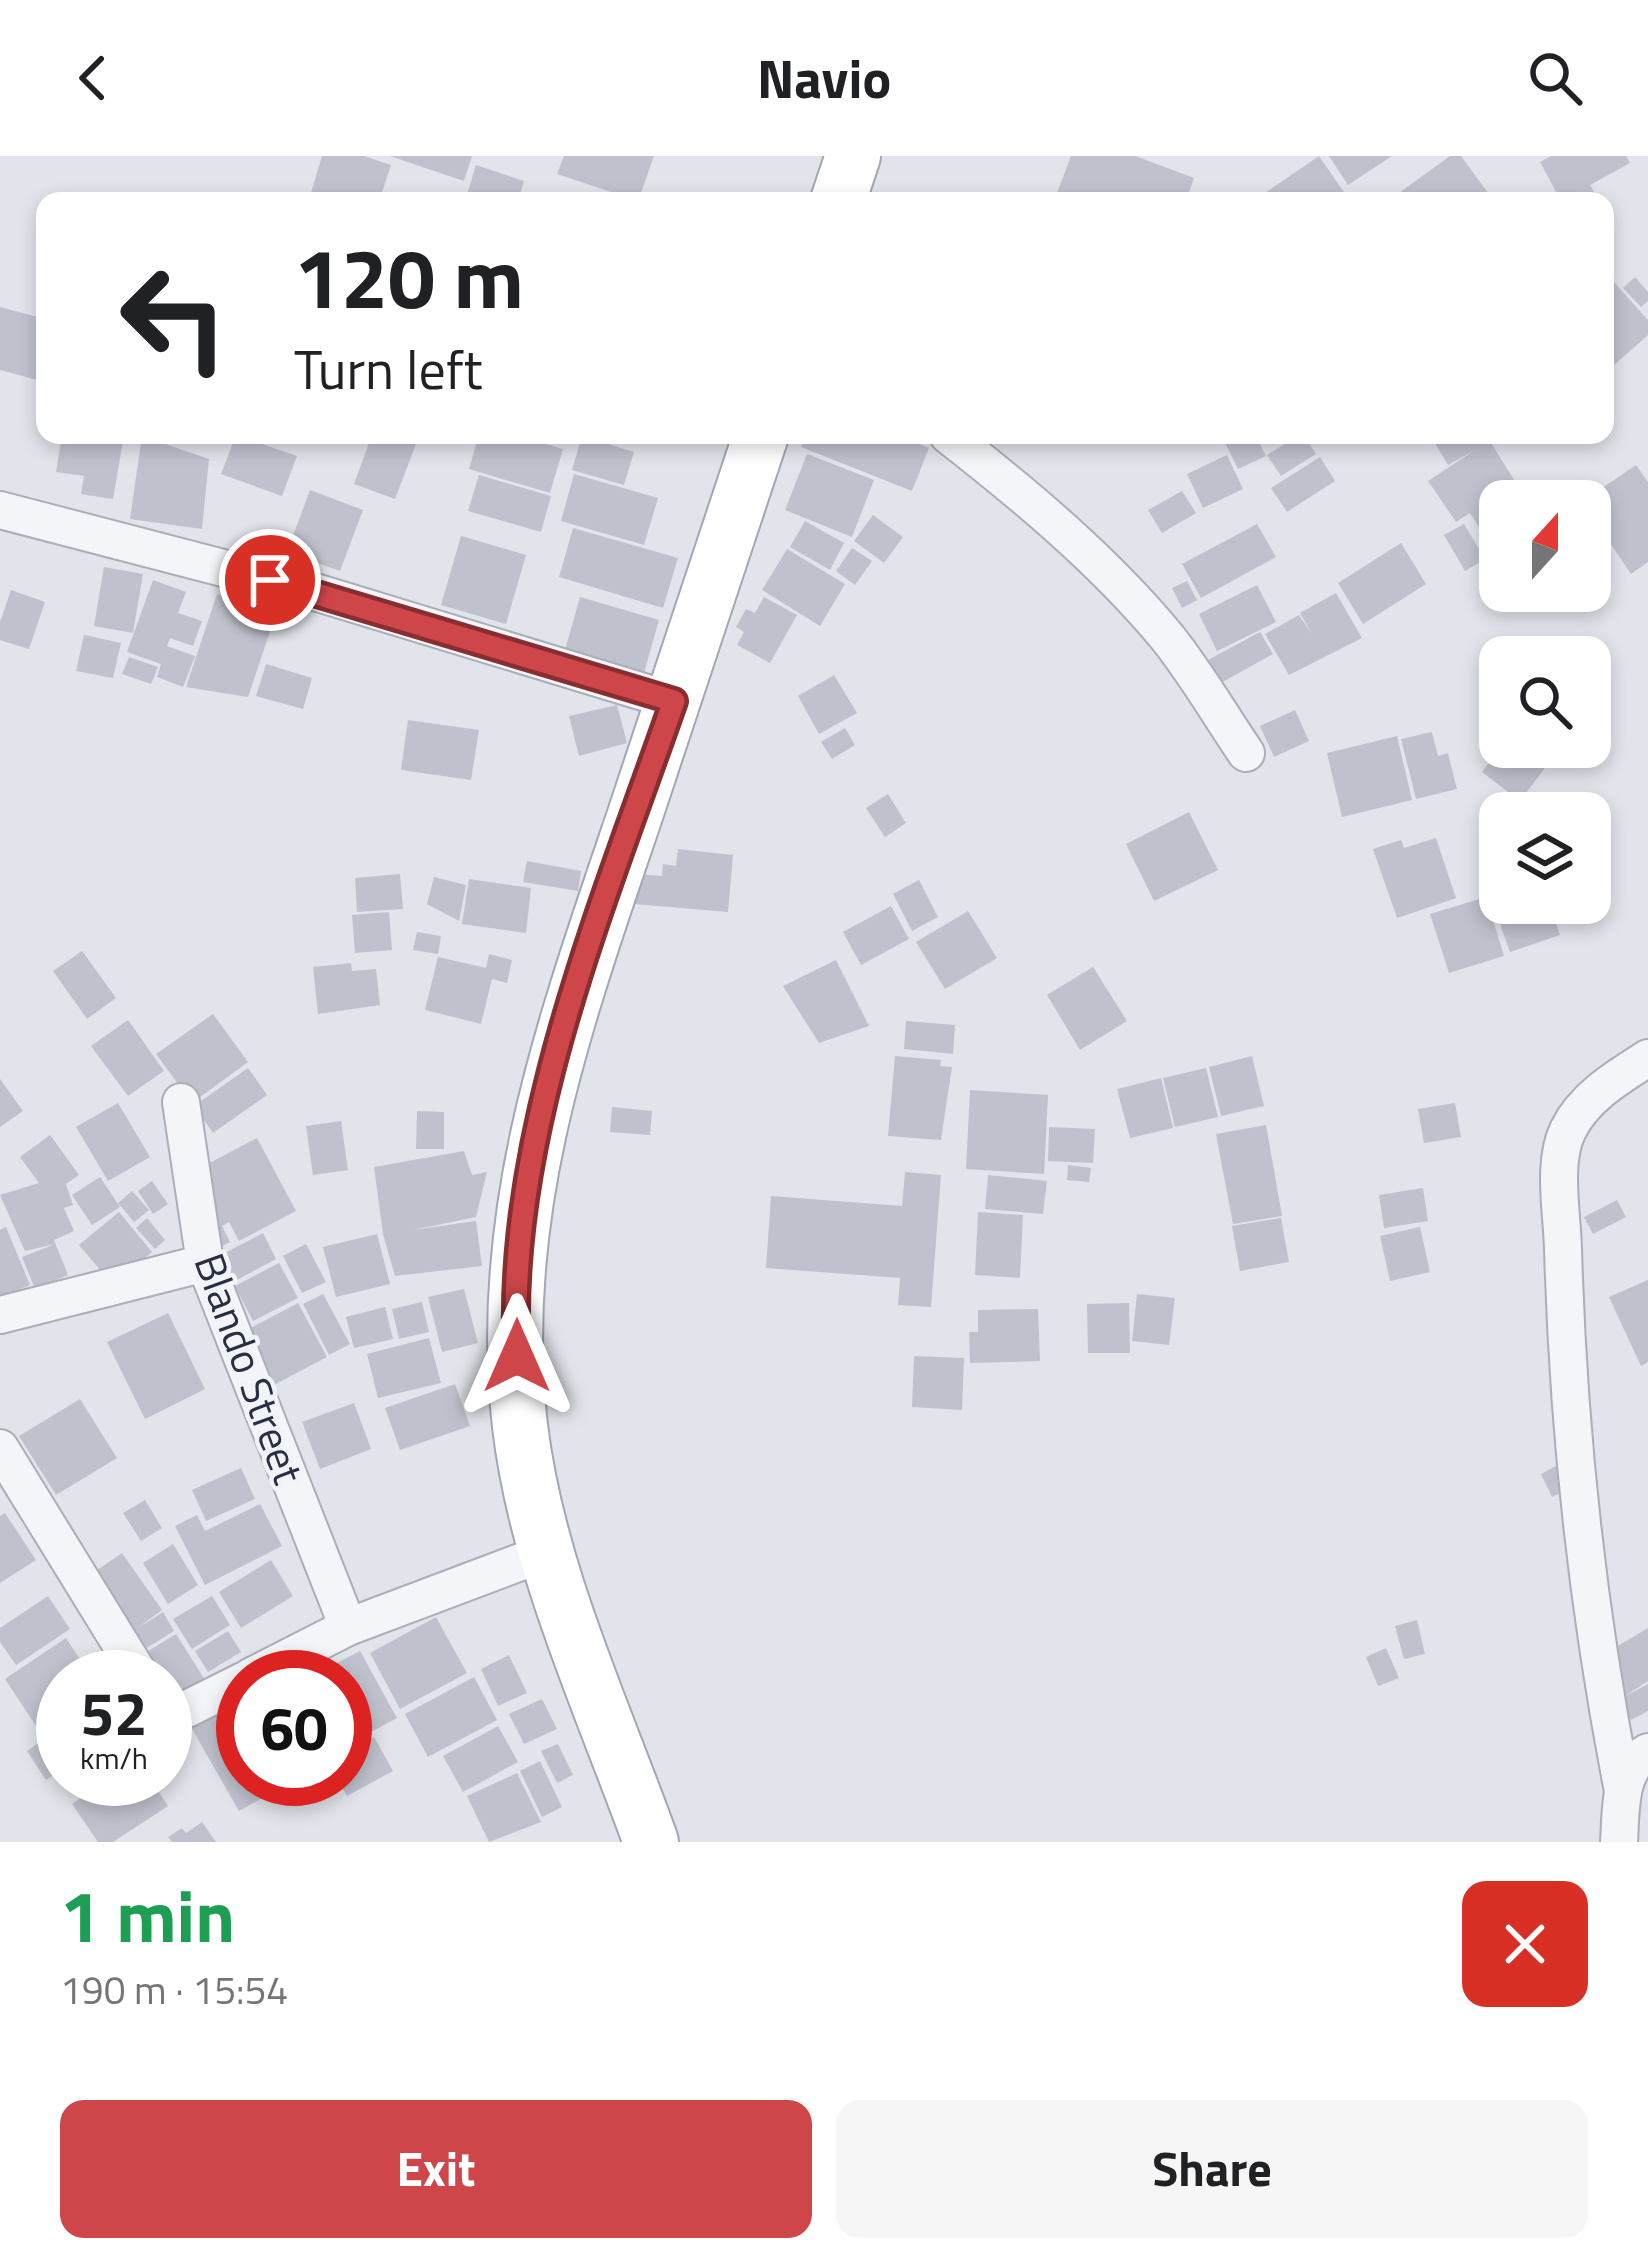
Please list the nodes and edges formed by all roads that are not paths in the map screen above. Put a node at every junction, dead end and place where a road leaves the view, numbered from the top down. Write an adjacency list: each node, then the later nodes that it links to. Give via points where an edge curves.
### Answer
1 (853, 156): 2 (main road)
2 (841, 192)
3 (758, 444): 6 (main road)
4 (960, 444): 7 (street, via 1128,592)
5 (0, 510): 6 (street, via 315,592)
6 (674, 701): 13 (main road, via 565,1022 532,1145 514,1321 520,1428)
7 (1246, 753)
8 (1648, 1058): 18 (street, via 1585,1105 1566,1133 1561,1168 1566,1364 1598,1668)
9 (181, 1102): 10 (street, Blando Street)
10 (205, 1264): 11 (street); 14 (street, Blando Street)
11 (0, 1315)
12 (0, 1448): 15 (street)
13 (547, 1552): 14 (street); 19 (main road)
14 (348, 1627): 16 (street)
15 (124, 1650)
16 (303, 1650)
17 (1648, 1752): 18 (street)
18 (1623, 1791): 20 (street)
19 (651, 1842)
20 (1618, 1842)

